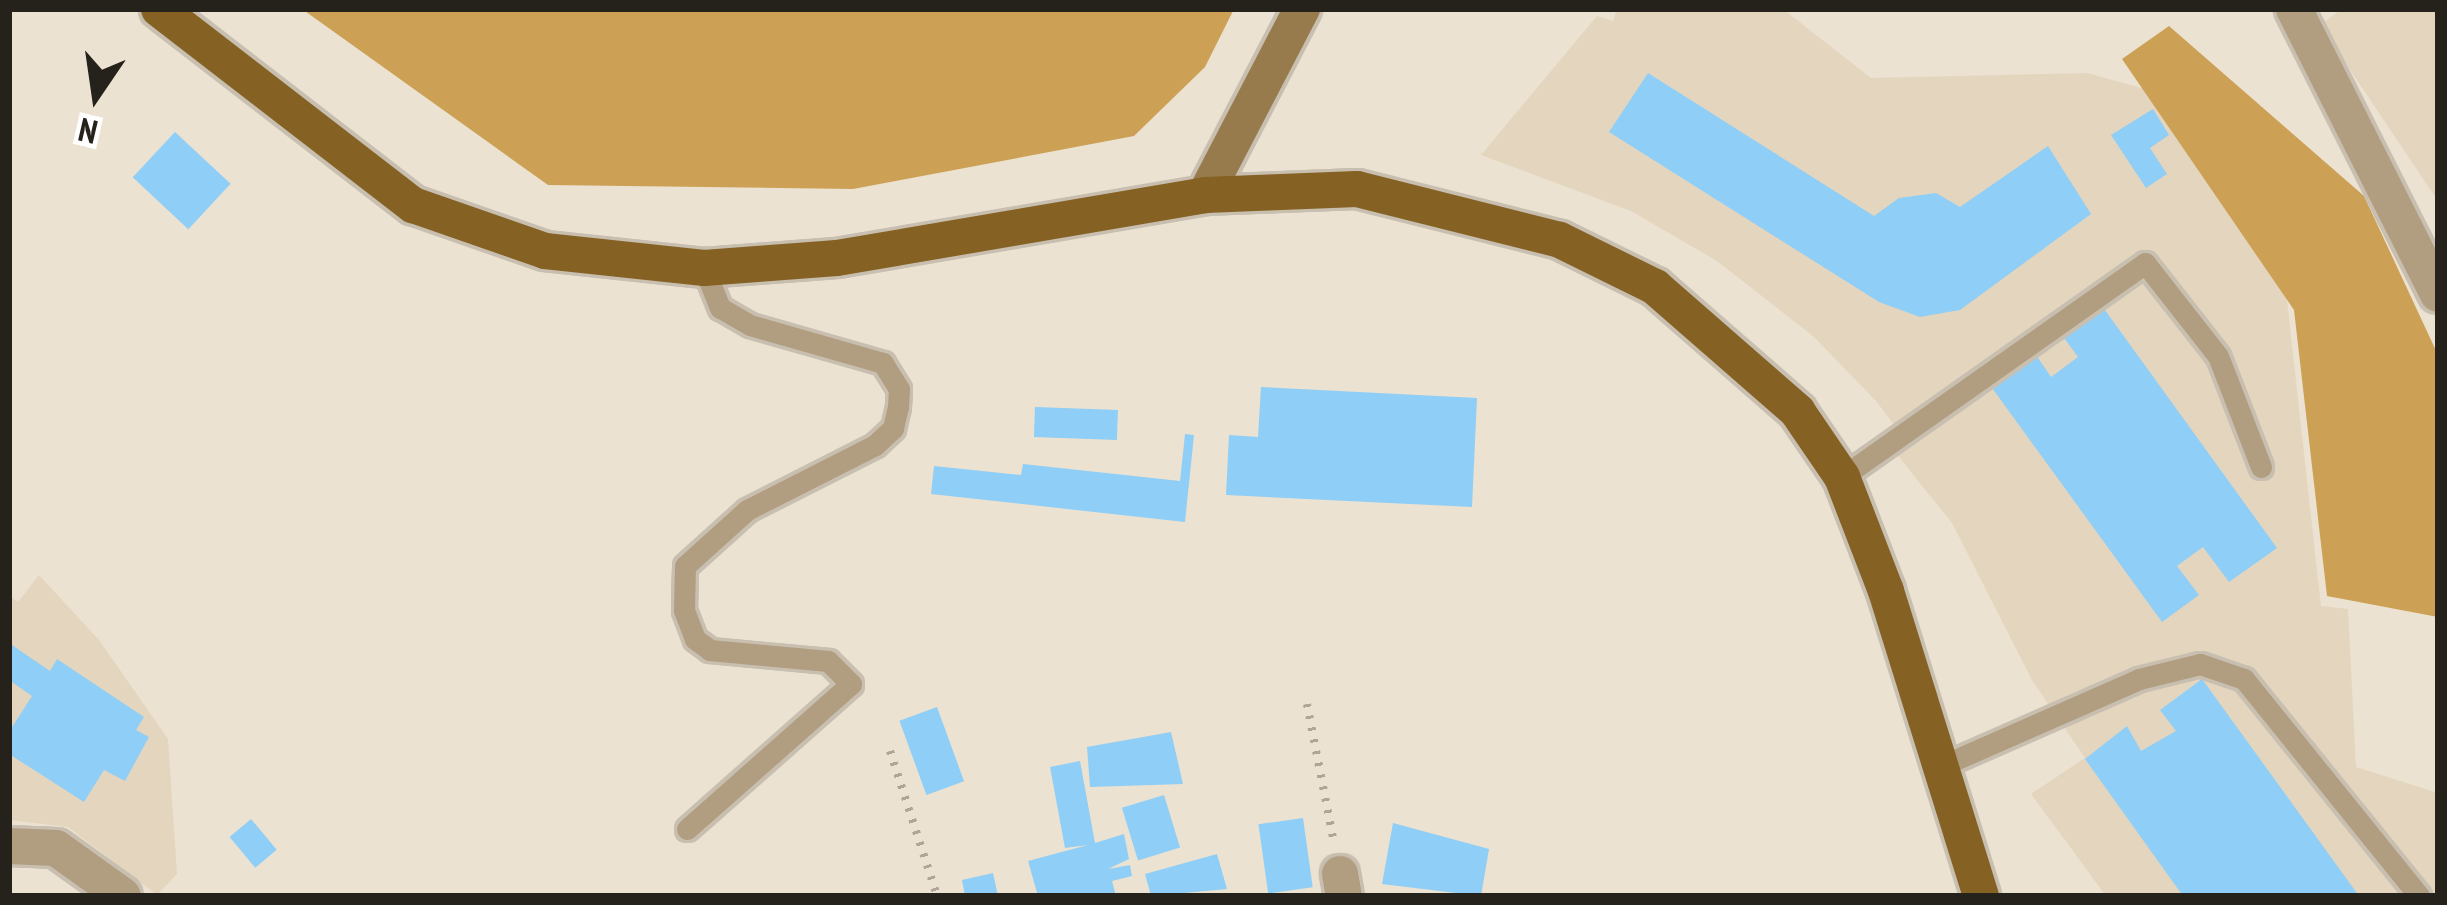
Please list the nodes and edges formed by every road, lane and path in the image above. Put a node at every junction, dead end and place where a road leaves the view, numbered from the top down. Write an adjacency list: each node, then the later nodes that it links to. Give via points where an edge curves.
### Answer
1 (159, 9): 5 (main road, via 413,206 545,251)
2 (1302, 9): 4 (street)
3 (2294, 9): 6 (street)
4 (1205, 195): 5 (main road, via 837,257); 8 (main road, via 1357,190 1560,241 1655,287 1731,346 1797,411)
5 (704, 268): 12 (lane, via 720,308 750,325 883,363 899,389 893,428 875,445 747,510 685,566 684,610 695,639 710,650 828,661 851,684)
6 (2438, 294)
7 (2261, 467): 8 (lane, via 2218,356 2145,263)
8 (1842, 477): 11 (main road)
9 (1307, 704): 14 (path)
10 (890, 751): 16 (path)
11 (1940, 767): 17 (main road); 18 (lane, via 2139,679 2200,664 2244,679)
12 (687, 829)
13 (9, 846): 15 (street, via 56,848)
14 (1342, 885)
15 (123, 896)
16 (937, 896)
17 (1981, 896)
18 (2419, 896)

